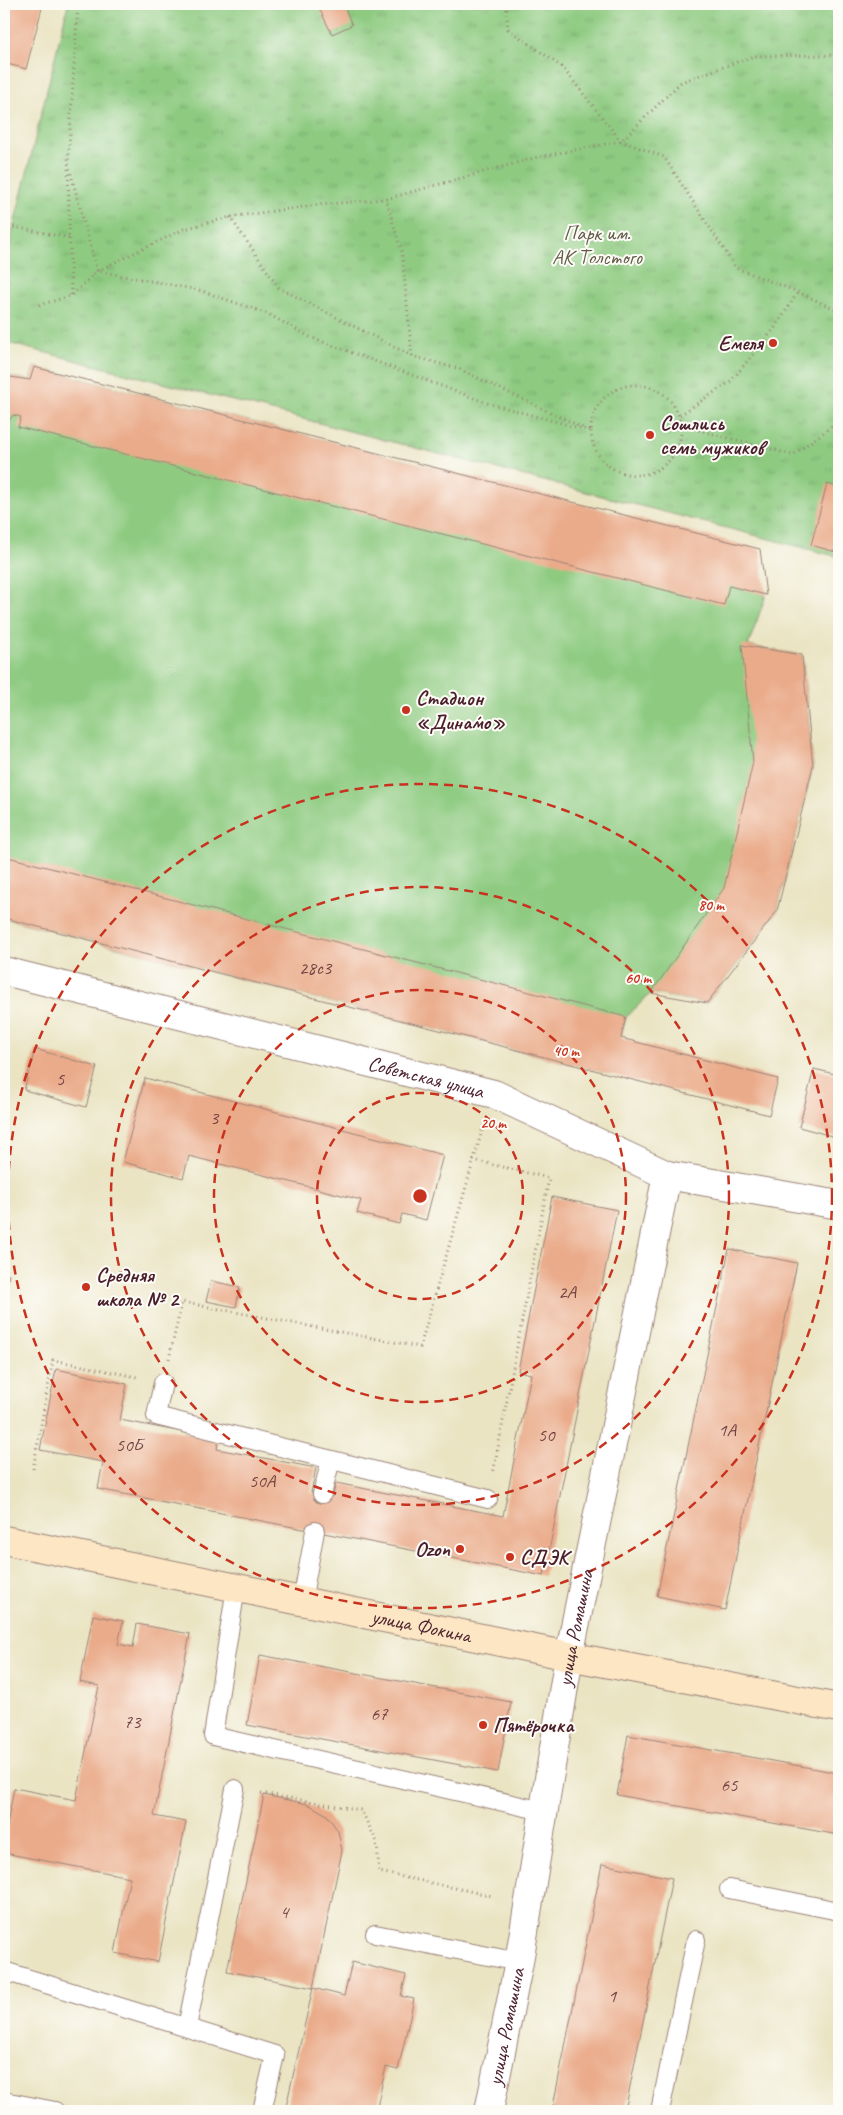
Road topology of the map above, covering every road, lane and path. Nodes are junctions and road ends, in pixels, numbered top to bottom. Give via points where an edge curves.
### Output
1 (78, 4) edge
2 (506, 4) edge
3 (839, 56) edge
4 (621, 141) junction
5 (68, 163) junction
6 (386, 199) junction
7 (230, 217) junction
8 (4, 225) edge
9 (70, 238) junction
10 (97, 271) junction
11 (798, 292) junction
12 (71, 296) junction
13 (38, 305) dead end
14 (839, 311) edge
15 (412, 356) junction
16 (680, 415) junction
17 (839, 421) edge
18 (680, 425) junction
19 (591, 431) junction
20 (4, 971) edge
21 (494, 1094) junction
22 (473, 1160) junction
23 (667, 1175) junction
24 (839, 1205) edge
25 (163, 1383) junction
26 (331, 1460) junction
27 (34, 1470) dead end
28 (322, 1494) dead end
29 (488, 1499) joint
30 (315, 1531) dead end
31 (4, 1540) edge
32 (236, 1587) junction
33 (302, 1601) junction
34 (569, 1656) junction
35 (839, 1708) edge
36 (235, 1789) joint
37 (543, 1811) junction
38 (729, 1889) dead end
39 (494, 1896) dead end
40 (839, 1911) edge
41 (375, 1934) dead end
42 (696, 1940) dead end
43 (518, 1962) junction
44 (4, 1971) edge
45 (187, 2027) junction
46 (4, 2101) edge
47 (55, 2111) edge
48 (262, 2111) edge
49 (489, 2111) edge
50 (660, 2111) edge

1 - 5 path
2 - 4 path via 508,29 562,67
3 - 4 path via 754,56 681,82
4 - 6 path via 538,158
4 - 11 path via 664,157 736,268
5 - 9 path
5 - 10 path
6 - 7 path
6 - 15 path via 402,253
7 - 10 path via 184,229
7 - 15 path via 279,288
8 - 9 path
9 - 12 path
10 - 12 path
10 - 19 path via 198,290 268,314 310,337 487,404
11 - 14 path
11 - 16 path via 774,329 731,382
12 - 13 path
15 - 19 path via 459,369
16 - 18 path
16 - 19 path via 663,393 649,386 624,386 598,404
17 - 18 path via 793,455
18 - 19 path via 677,452 665,466 651,474 627,475 612,470 597,454
20 - 21 street, Советская улица
21 - 22 path
21 - 23 street, Советская улица
22 - 25 path via 420,1348 182,1302
22 - 29 path via 549,1178
23 - 24 street, Советская улица
23 - 34 street, улица Ромашина
25 - 26 lane via 156,1416
25 - 27 path via 53,1360
26 - 28 lane
26 - 29 lane
30 - 33 lane
31 - 32 main road, улица Фокина
32 - 33 main road, улица Фокина
32 - 37 lane via 213,1736
33 - 34 main road, улица Фокина
34 - 35 main road, улица Фокина
34 - 37 street, улица Ромашина
36 - 39 path via 361,1810 377,1842 379,1872
36 - 45 lane
37 - 43 street, улица Ромашина
38 - 40 lane
41 - 43 lane
42 - 50 lane
43 - 49 street, улица Ромашина
44 - 45 lane
45 - 48 lane via 275,2055
46 - 47 lane

